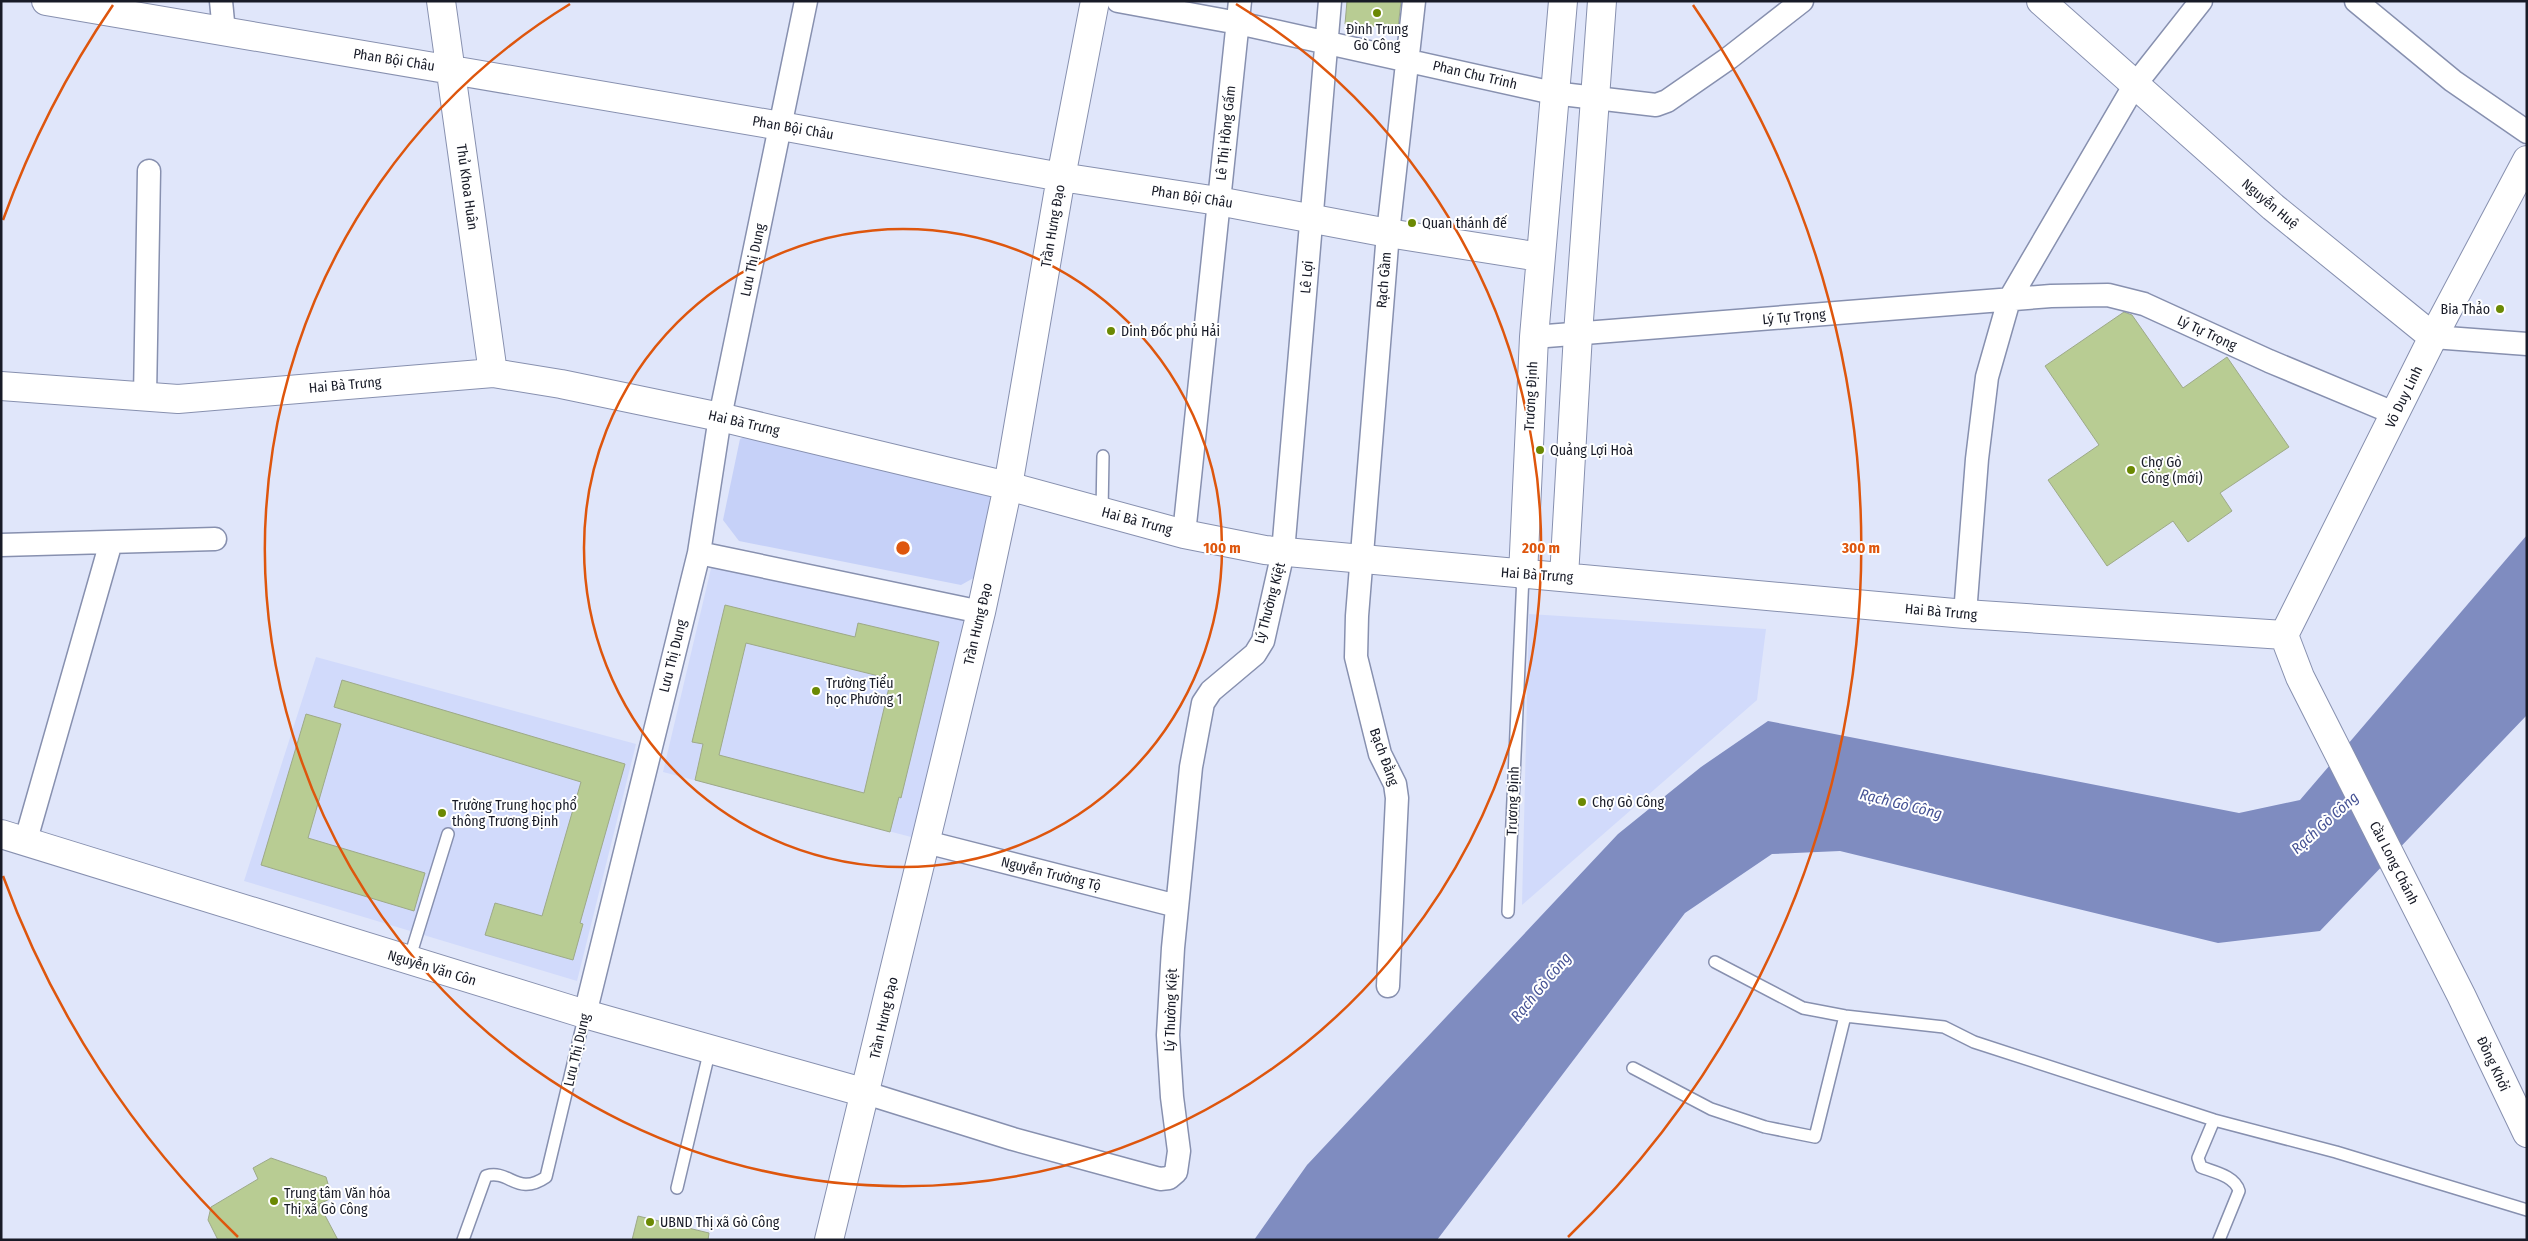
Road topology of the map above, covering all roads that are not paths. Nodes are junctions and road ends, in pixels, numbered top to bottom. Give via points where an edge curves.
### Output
1 (46, 1) edge
2 (221, 1) edge
3 (441, 1) edge
4 (806, 1) edge
5 (1095, 1) edge
6 (1118, 1) edge
7 (1240, 1) edge
8 (1330, 1) edge
9 (1414, 1) edge
10 (1563, 1) edge
11 (1602, 1) edge
12 (1802, 1) edge
13 (2041, 1) edge
14 (2201, 1) edge
15 (2356, 1) edge
16 (1238, 23) junction
17 (224, 32) junction
18 (1327, 44) junction
19 (1408, 59) junction
20 (450, 69) junction
21 (2134, 86) junction
22 (1553, 93) junction
23 (1596, 100) junction
24 (781, 126) junction
25 (2527, 132) edge
26 (2527, 160) edge
27 (150, 171) dead end
28 (1062, 177) junction
29 (1218, 201) junction
30 (1312, 219) junction
31 (1388, 233) junction
32 (1540, 257) junction
33 (2009, 300) junction
34 (1578, 334) junction
35 (1534, 337) junction
36 (2433, 337) junction
37 (2527, 344) edge
38 (493, 373) junction
39 (1, 386) edge
40 (145, 396) junction
41 (2396, 414) junction
42 (720, 417) junction
43 (1103, 456) dead end
44 (1008, 486) junction
45 (1102, 512) junction
46 (1184, 534) junction
47 (215, 539) dead end
48 (111, 542) junction
49 (1, 545) edge
50 (1283, 552) junction
51 (699, 553) junction
52 (1362, 560) junction
53 (1523, 575) junction
54 (1564, 577) junction
55 (981, 612) junction
56 (1965, 614) junction
57 (2284, 635) junction
58 (448, 834) dead end
59 (13, 839) edge
60 (926, 842) junction
61 (1176, 906) junction
62 (1508, 912) dead end
63 (409, 960) junction
64 (1715, 962) dead end
65 (1388, 986) dead end
66 (2461, 995) joint
67 (585, 1014) junction
68 (1845, 1016) junction
69 (710, 1049) junction
70 (1633, 1068) dead end
71 (866, 1093) junction
72 (2214, 1120) junction
73 (2527, 1133) edge
74 (677, 1188) dead end
75 (2527, 1210) edge
76 (463, 1240) edge
77 (829, 1240) edge
78 (2219, 1240) edge

1 - 17 street, Phan Bội Châu
2 - 17 street
3 - 20 street, Thủ Khoa Huân
4 - 24 street, Lưu Thị Dung
5 - 28 street, Trần Hưng Đạo
6 - 16 street, Phan Chu Trinh
7 - 16 street, Lê Thị Hồng Gấm
8 - 18 street, Lê Lợi
9 - 19 street, Rạch Gầm
10 - 22 street, Trương Định
11 - 23 street
12 - 23 street, Phan Chu Trinh via 1667,101 1656,105
13 - 21 street, Nguyễn Huệ
14 - 21 street
15 - 25 street via 2453,81
16 - 18 street, Phan Chu Trinh
16 - 29 street, Lê Thị Hồng Gấm
17 - 20 street, Phan Bội Châu
18 - 19 street, Phan Chu Trinh
18 - 30 street, Lê Lợi
19 - 22 street, Phan Chu Trinh
19 - 31 street, Rạch Gầm
20 - 24 street, Phan Bội Châu
20 - 38 street, Thủ Khoa Huân
21 - 33 street
21 - 36 street, Nguyễn Huệ via 2273,208
22 - 23 street, Phan Chu Trinh
22 - 32 street, Trương Định
23 - 34 street
24 - 28 street, Phan Bội Châu
24 - 42 street, Lưu Thị Dung
26 - 36 street, Võ Duy Linh
27 - 40 street
28 - 29 street, Phan Bội Châu
28 - 44 street, Trần Hưng Đạo
29 - 30 street, Phan Bội Châu
29 - 46 street, Lê Thị Hồng Gấm
30 - 31 street, Phan Bội Châu
30 - 50 street, Lê Lợi
31 - 32 street, Phan Bội Châu
31 - 52 street, Rạch Gầm
32 - 35 street, Trương Định
33 - 34 street, Lý Tự Trọng
33 - 41 street, Lý Tự Trọng via 2108,295 2144,304
33 - 56 street via 1987,377
34 - 35 street, Lý Tự Trọng
34 - 54 street
35 - 53 street, Trương Định
36 - 37 street
36 - 41 street, Võ Duy Linh
38 - 40 street, Hai Bà Trưng via 188,398
38 - 42 street, Hai Bà Trưng
39 - 40 street, Hai Bà Trưng
41 - 57 street, Võ Duy Linh
42 - 44 street, Hai Bà Trưng
42 - 51 street, Lưu Thị Dung
43 - 45 lane
44 - 45 street, Hai Bà Trưng
44 - 55 street, Trần Hưng Đạo
45 - 46 street, Hai Bà Trưng
46 - 50 street, Hai Bà Trưng
47 - 48 street
48 - 49 street
48 - 59 street
50 - 52 street, Hai Bà Trưng
50 - 61 street, Lý Thường Kiệt via 1263,641 1255,654 1212,691 1203,703
51 - 55 street
51 - 67 street, Lưu Thị Dung
52 - 53 street, Hai Bà Trưng
52 - 65 street, Bạch Đằng via 1356,657 1380,754 1395,784 1398,798
53 - 54 street, Hai Bà Trưng
53 - 62 lane, Trương Định
54 - 56 street, Hai Bà Trưng
55 - 60 street, Trần Hưng Đạo
56 - 57 street, Hai Bà Trưng
57 - 66 street, Cầu Long Chánh via 2300,677
58 - 63 lane
59 - 63 street, Nguyễn Văn Côn
60 - 61 street, Nguyễn Trường Tộ
60 - 71 street, Trần Hưng Đạo
61 - 71 street, Lý Thường Kiệt via 1168,1035 1179,1151 1176,1172 1169,1178 1160,1179 1013,1139
63 - 67 street, Nguyễn Văn Côn
64 - 68 lane via 1803,1008
66 - 73 street, Đồng Khởi
67 - 69 street, Nguyễn Văn Côn
67 - 76 lane, Lưu Thị Dung via 546,1177 537,1183 524,1185 493,1174 486,1176
68 - 70 lane via 1815,1137 1765,1127 1711,1109
68 - 72 lane via 1944,1027 1974,1042
69 - 71 street, Nguyễn Văn Côn
69 - 74 lane
71 - 77 street, Trần Hưng Đạo
72 - 75 lane via 2336,1152
72 - 78 lane via 2198,1163 2232,1180 2239,1191

